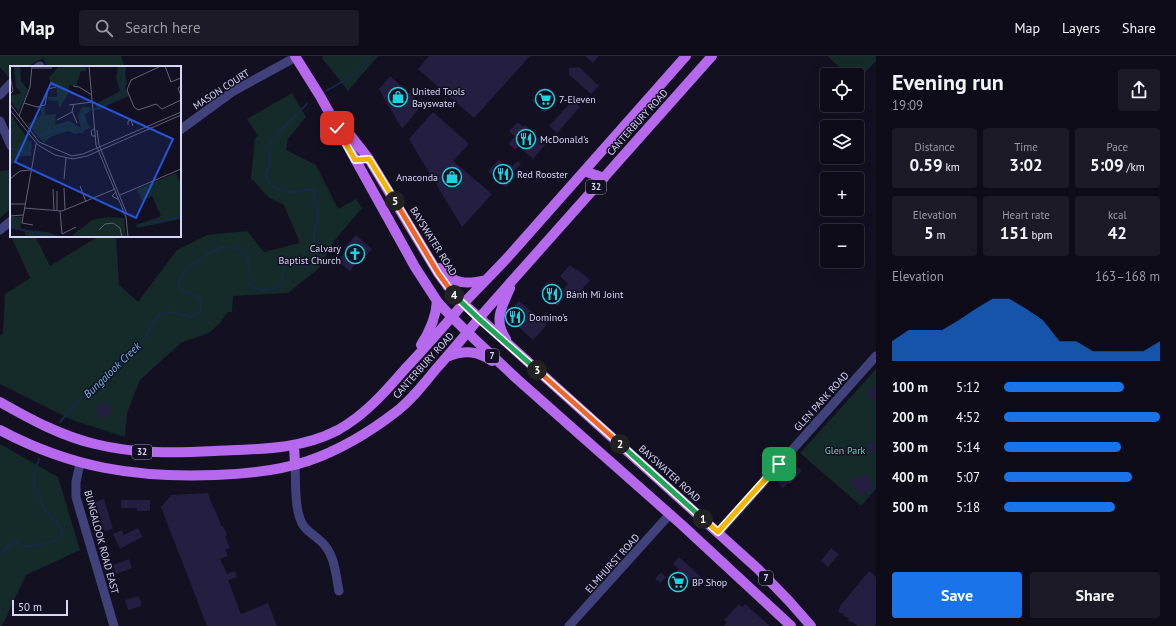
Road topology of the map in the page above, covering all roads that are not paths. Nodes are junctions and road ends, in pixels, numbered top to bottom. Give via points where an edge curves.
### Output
1 (686, 56) edge
2 (712, 56) edge
3 (296, 57) edge
4 (10, 84) edge
5 (0, 95) edge
6 (320, 96) junction
7 (0, 121) edge
8 (181, 129) edge
9 (10, 144) edge
10 (367, 156) junction
11 (355, 160) junction
12 (587, 168) junction
13 (604, 178) junction
14 (10, 222) edge
15 (0, 230) edge
16 (429, 258) junction
17 (514, 279) junction
18 (486, 280) junction
19 (437, 301) junction
20 (464, 304) junction
21 (452, 318) junction
22 (479, 319) junction
23 (468, 333) junction
24 (510, 345) junction
25 (876, 356) edge
26 (447, 357) junction
27 (406, 368) junction
28 (517, 379) junction
29 (0, 402) edge
30 (0, 430) edge
31 (294, 445) junction
32 (80, 463) junction
33 (295, 464) junction
34 (682, 500) junction
35 (670, 514) junction
36 (718, 532) junction
37 (705, 546) junction
38 (339, 591) dead end
39 (114, 626) edge
40 (569, 626) edge
41 (790, 626) edge
42 (811, 626) edge

1 - 12 main road, CANTERBURY ROAD / 32
2 - 13 main road, CANTERBURY ROAD / 32
3 - 6 main road, BAYSWATER ROAD / 7
3 - 8 street, MASON COURT via 232,92
4 - 5 street
6 - 10 main road, BAYSWATER ROAD / 7
6 - 11 main road, BAYSWATER ROAD / 7
7 - 9 street
10 - 11 main road
10 - 16 main road, BAYSWATER ROAD / 7
11 - 19 main road, BAYSWATER ROAD / 7
12 - 13 main road
12 - 18 main road, CANTERBURY ROAD / 32
13 - 17 main road, CANTERBURY ROAD / 32
14 - 15 street
16 - 18 main road via 459,282 468,284
16 - 20 main road, BAYSWATER ROAD / 7 via 455,296
17 - 22 main road, CANTERBURY ROAD / 32
17 - 24 main road via 499,320 500,328
18 - 20 main road, CANTERBURY ROAD / 32
19 - 21 main road, BAYSWATER ROAD / 7
19 - 27 main road via 432,326
20 - 21 main road, CANTERBURY ROAD / 32
20 - 22 main road, BAYSWATER ROAD / 7
21 - 23 main road, BAYSWATER ROAD / 7
21 - 27 main road, CANTERBURY ROAD / 32
22 - 23 main road, CANTERBURY ROAD / 32
22 - 24 main road, BAYSWATER ROAD / 7
23 - 26 main road, CANTERBURY ROAD / 32
23 - 28 main road, BAYSWATER ROAD / 7
24 - 34 main road, BAYSWATER ROAD / 7
25 - 36 street, GLEN PARK ROAD
26 - 28 main road via 464,352 476,352 486,356
26 - 33 main road, CANTERBURY ROAD / 32 via 412,397 380,423 336,450
27 - 31 main road, CANTERBURY ROAD / 32 via 384,393 354,420 323,437
28 - 35 main road, BAYSWATER ROAD / 7
29 - 31 main road, CANTERBURY ROAD / 32 via 56,431 115,449 178,453
30 - 32 main road, CANTERBURY ROAD / 32 via 44,451
31 - 33 main road
32 - 33 main road, CANTERBURY ROAD / 32 via 110,470 159,476 259,472
32 - 39 street, BUNGALOOK ROAD EAST via 76,497
33 - 38 street via 299,514 303,525 325,546 330,555
34 - 35 main road
34 - 36 main road, BAYSWATER ROAD / 7
35 - 37 main road, BAYSWATER ROAD / 7
35 - 40 street, ELMHURST ROAD
36 - 37 main road
36 - 42 main road, BAYSWATER ROAD / 7 via 758,569
37 - 41 main road, BAYSWATER ROAD / 7

